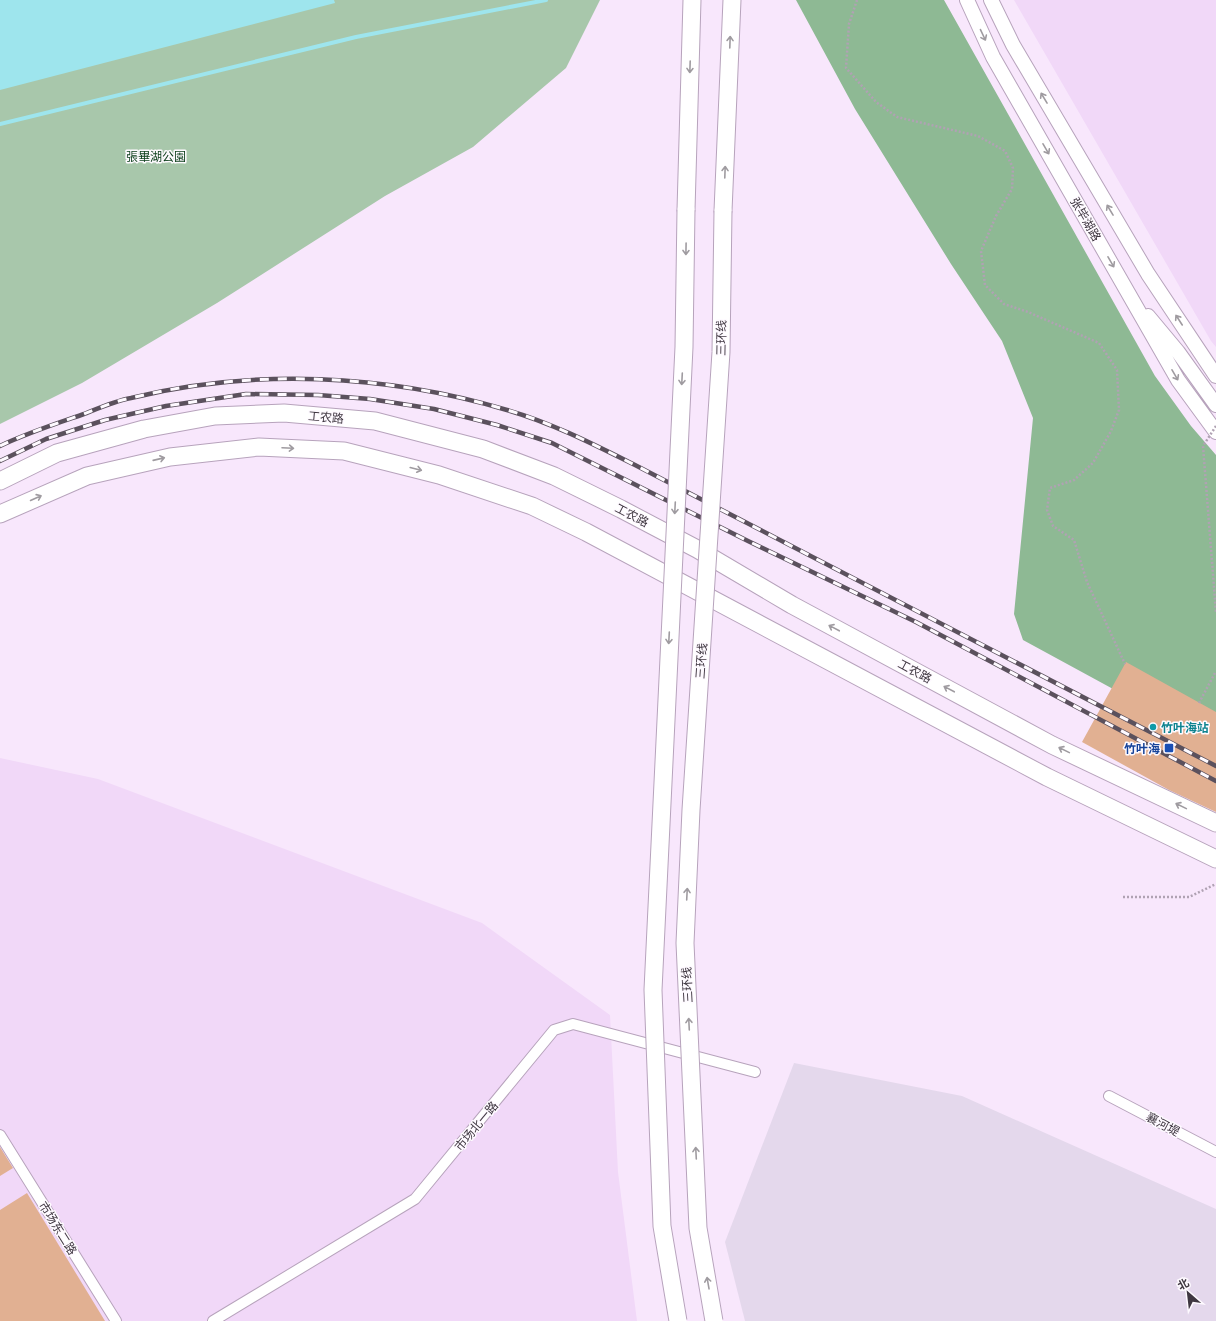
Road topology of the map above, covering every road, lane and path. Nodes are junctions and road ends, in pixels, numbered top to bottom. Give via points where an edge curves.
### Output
1 (692, 0) edge
2 (732, 0) edge
3 (857, 0) edge
4 (967, 0) edge
5 (991, 0) edge
6 (1130, 297) junction
7 (1216, 376) edge
8 (1216, 405) edge
9 (1216, 426) edge
10 (1216, 432) edge
11 (0, 481) edge
12 (0, 514) edge
13 (1216, 613) edge
14 (1125, 664) dead end
15 (1216, 671) edge
16 (1199, 703) dead end
17 (1216, 823) edge
18 (1216, 859) edge
19 (1216, 884) edge
20 (1123, 897) dead end
21 (754, 1072) dead end
22 (1110, 1096) dead end
23 (0, 1135) edge
24 (1216, 1152) edge
25 (116, 1321) edge
26 (212, 1321) edge
27 (678, 1321) edge
28 (714, 1321) edge

1 -> 27 highway, bridge via 684,347 653,990 662,1226
28 -> 2 highway, 三环线, bridge via 698,1228 685,943 691,810 721,352 723,210
3 - 14 path via 849,24 846,68 876,102 897,117 978,136 1005,151 1013,168 1012,189 996,216 981,251 985,285 1004,304 1099,343 1117,370 1119,410 1111,431 1093,463 1074,480 1050,488 1047,510 1053,526 1074,540 1087,582
4 -> 6 main road, 张毕湖路 via 993,56
7 -> 5 main road via 1148,274 1013,45
6 - 8 main road via 1164,334
6 -> 10 main road, 张毕湖路 via 1178,380
9 - 13 path, bridge via 1203,446
17 -> 11 highway, 工农路 via 1052,744 792,606 696,549 621,509 554,476 483,449 375,421 284,413 215,416 144,429 57,453
12 -> 18 highway via 87,476 170,457 259,447 344,451 439,475 532,506 586,532 1047,777
15 - 16 path
19 - 20 path via 1189,897
21 - 26 street, 市场北一路 via 573,1024 554,1030 415,1199
22 - 24 street, 襄河堤
23 - 25 street, 市场东二路

